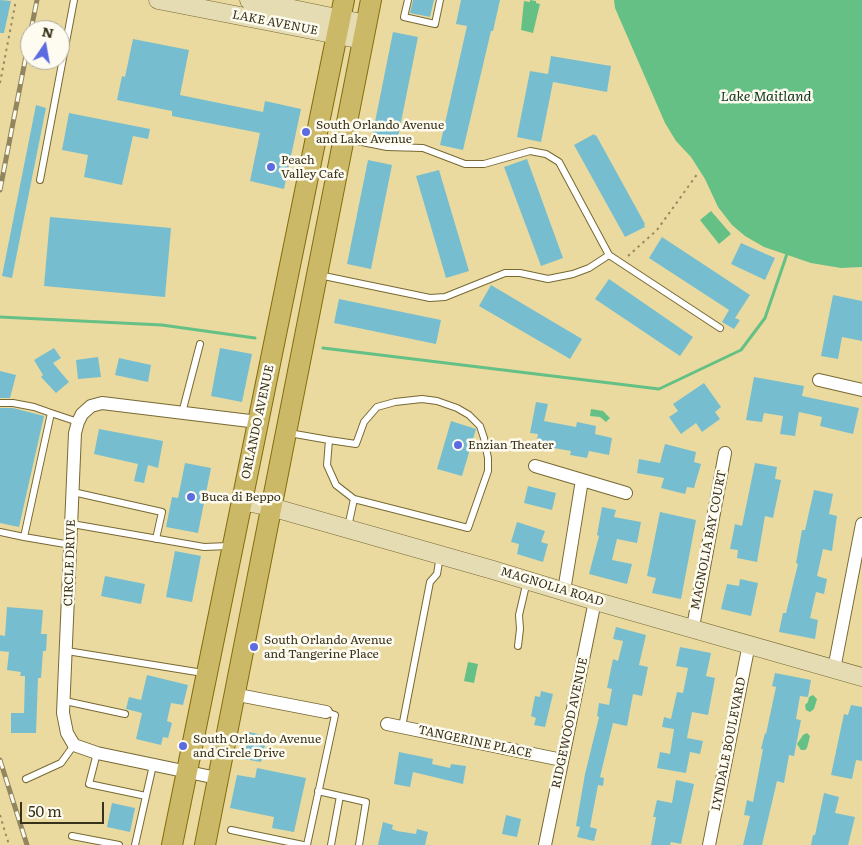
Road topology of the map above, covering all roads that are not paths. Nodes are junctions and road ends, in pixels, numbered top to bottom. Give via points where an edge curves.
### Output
1 (74, 0) edge
2 (158, 0) edge
3 (249, 0) edge
4 (371, 0) edge
5 (408, 0) edge
6 (440, 0) edge
7 (268, 2) edge
8 (340, 18) edge
9 (365, 32) junction
10 (344, 138) junction
11 (40, 180) dead end
12 (609, 255) junction
13 (316, 275) junction
14 (720, 328) dead end
15 (200, 344) dead end
16 (819, 380) dead end
17 (862, 390) edge
18 (0, 403) edge
19 (51, 413) junction
20 (182, 414) junction
21 (78, 422) junction
22 (258, 422) junction
23 (286, 432) junction
24 (329, 440) junction
25 (726, 453) dead end
26 (535, 466) dead end
27 (582, 480) junction
28 (73, 492) junction
29 (626, 493) dead end
30 (354, 499) junction
31 (242, 501) junction
32 (271, 507) junction
33 (72, 524) junction
34 (862, 524) edge
35 (348, 529) junction
36 (0, 532) edge
37 (24, 537) junction
38 (156, 540) junction
39 (71, 545) junction
40 (233, 546) junction
41 (440, 555) junction
42 (527, 580) junction
43 (564, 591) junction
44 (596, 601) junction
45 (693, 627) junction
46 (749, 644) junction
47 (213, 646) junction
48 (518, 646) dead end
49 (67, 651) junction
50 (834, 669) junction
51 (207, 674) junction
52 (862, 677) edge
53 (234, 694) junction
54 (65, 701) junction
55 (326, 712) joint
56 (124, 714) dead end
57 (387, 724) dead end
58 (402, 727) junction
59 (74, 744) junction
60 (97, 753) junction
61 (562, 760) junction
62 (153, 765) junction
63 (187, 772) junction
64 (217, 778) junction
65 (26, 779) dead end
66 (318, 791) junction
67 (146, 796) junction
68 (340, 796) junction
69 (231, 830) dead end
70 (72, 836) dead end
71 (206, 840) edge
72 (119, 845) edge
73 (136, 845) edge
74 (172, 845) edge
75 (305, 845) edge
76 (331, 845) edge
77 (359, 845) edge
78 (546, 845) edge
79 (709, 845) edge

1 - 11 lane
2 - 8 street, LAKE AVENUE
3 - 7 street, LAKE AVENUE
4 - 9 main road
5 - 6 lane via 404,17 435,24
7 - 8 street, LAKE AVENUE
8 - 9 street, LAKE AVENUE
8 - 22 main road, ORLANDO AVENUE
9 - 10 main road
10 - 12 lane via 387,147 423,148 465,164 484,164 530,151 546,154 559,162
10 - 13 main road
12 - 13 lane via 573,274 548,279 505,273 445,297 430,298
12 - 14 lane
13 - 23 main road
15 - 20 lane
16 - 17 street
18 - 19 lane via 20,404
19 - 21 lane
19 - 37 lane
20 - 21 street via 102,403 91,406
20 - 22 street
21 - 28 street, CIRCLE DRIVE
22 - 31 main road, ORLANDO AVENUE
23 - 24 lane
23 - 32 main road
24 - 30 lane via 327,465 336,485
24 - 30 lane via 356,444 364,422 377,407 422,399 457,408 480,426 488,471 468,528
25 - 45 street, MAGNOLIA BAY COURT
26 - 27 street
27 - 29 street
27 - 43 street
28 - 33 street, CIRCLE DRIVE
28 - 38 lane via 162,512
30 - 35 lane
31 - 32 street, MAGNOLIA ROAD
31 - 40 main road, ORLANDO AVENUE
32 - 35 street, MAGNOLIA ROAD
32 - 53 main road
33 - 38 lane
33 - 39 street, CIRCLE DRIVE
34 - 50 street
35 - 41 street, MAGNOLIA ROAD
36 - 37 lane
37 - 39 lane
38 - 40 lane via 204,547
39 - 49 street, CIRCLE DRIVE
40 - 47 main road, ORLANDO AVENUE
41 - 42 street, MAGNOLIA ROAD
41 - 58 lane via 437,574 430,582
42 - 43 street, MAGNOLIA ROAD
42 - 48 lane via 519,616
43 - 44 street, MAGNOLIA ROAD
44 - 45 street, MAGNOLIA ROAD
44 - 61 street, RIDGEWOOD AVENUE
45 - 46 street, MAGNOLIA ROAD
46 - 50 street, MAGNOLIA ROAD
46 - 79 street, LYNDALE BOULEVARD
47 - 51 main road, ORLANDO AVENUE
47 - 53 main road via 221,684
49 - 51 lane
49 - 54 street, CIRCLE DRIVE
50 - 52 street, MAGNOLIA ROAD
51 - 63 main road, ORLANDO AVENUE
53 - 55 street
53 - 64 main road
54 - 56 lane
54 - 59 street, CIRCLE DRIVE via 65,726
55 - 66 lane via 335,715
57 - 58 street, TANGERINE PLACE
58 - 61 street, TANGERINE PLACE
59 - 60 street
59 - 65 lane via 61,763
60 - 62 street
60 - 67 lane via 89,784
61 - 78 street, RIDGEWOOD AVENUE
62 - 63 street
62 - 67 lane
63 - 64 street
63 - 74 main road, ORLANDO AVENUE
64 - 71 main road
66 - 68 lane
66 - 75 lane
67 - 73 lane
68 - 76 lane
68 - 77 lane via 366,802
69 - 75 lane
70 - 72 lane

